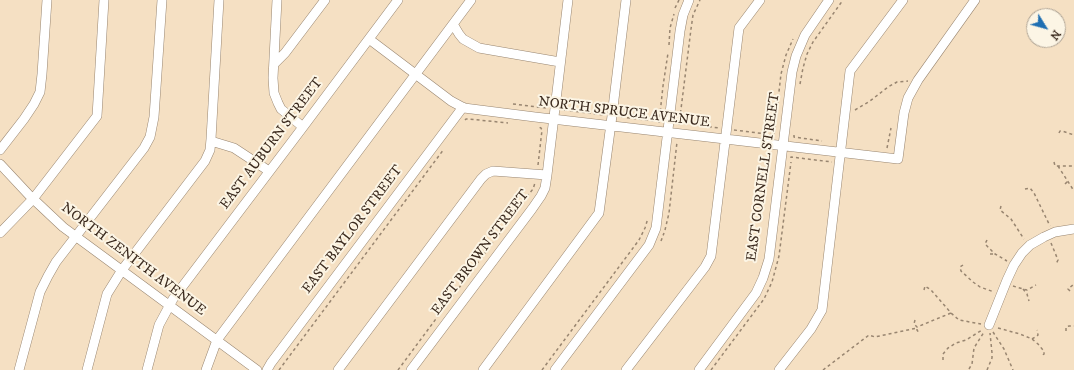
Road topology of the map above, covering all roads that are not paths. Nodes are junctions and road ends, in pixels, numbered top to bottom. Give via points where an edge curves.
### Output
1 (47, 0) edge
2 (104, 0) edge
3 (162, 0) edge
4 (219, 0) edge
5 (277, 0) edge
6 (325, 0) edge
7 (398, 0) edge
8 (471, 0) edge
9 (568, 0) edge
10 (626, 0) edge
11 (689, 0) edge
12 (760, 0) edge
13 (829, 0) edge
14 (903, 0) edge
15 (975, 0) edge
16 (453, 24) junction
17 (369, 39) junction
18 (560, 62) junction
19 (274, 64) junction
20 (416, 74) junction
21 (463, 107) junction
22 (559, 120) junction
23 (611, 126) junction
24 (303, 127) junction
25 (664, 132) junction
26 (726, 140) junction
27 (211, 141) junction
28 (783, 146) junction
29 (0, 150) edge
30 (840, 153) junction
31 (0, 164) edge
32 (270, 171) junction
33 (547, 175) junction
34 (33, 199) junction
35 (1074, 228) edge
36 (0, 233) edge
37 (76, 236) junction
38 (122, 270) junction
39 (169, 305) junction
40 (989, 325) road end
41 (217, 340) junction
42 (20, 370) edge
43 (87, 370) edge
44 (147, 370) edge
45 (206, 370) edge
46 (257, 370) edge
47 (267, 370) edge
48 (338, 370) edge
49 (411, 370) edge
50 (483, 370) edge
51 (555, 370) edge
52 (626, 370) edge
53 (699, 370) edge
54 (779, 370) edge

1 - 29 street via 40,92 28,114
2 - 34 street via 97,116
3 - 37 street via 154,117 150,137
4 - 27 street
5 - 19 street
6 - 19 street
7 - 17 street, EAST AUBURN STREET
8 - 16 street
9 - 18 street, EAST BROWN STREET
10 - 23 street
11 - 25 street via 683,15
12 - 26 street via 739,28
13 - 28 street, EAST CORNELL STREET via 805,35 796,56
14 - 30 street via 850,71
15 - 30 street, NORTH SPRUCE AVENUE via 908,98 898,159
16 - 18 street via 463,38 479,48
16 - 20 street
17 - 20 street, NORTH SPRUCE AVENUE
17 - 24 street, EAST AUBURN STREET
18 - 22 street, EAST BROWN STREET
19 - 24 street via 274,93 278,104
20 - 21 street, NORTH SPRUCE AVENUE
20 - 41 street
21 - 22 street, NORTH SPRUCE AVENUE
21 - 47 street, EAST BAYLOR STREET
22 - 23 street, NORTH SPRUCE AVENUE
22 - 33 street, EAST BROWN STREET
23 - 25 street, NORTH SPRUCE AVENUE
23 - 50 street via 599,214
24 - 32 street, EAST AUBURN STREET
25 - 26 street, NORTH SPRUCE AVENUE
25 - 51 street via 659,211 656,228 649,244
26 - 28 street, NORTH SPRUCE AVENUE
26 - 52 street via 710,256 705,267
27 - 32 street via 234,148
27 - 38 street via 205,161
28 - 30 street, NORTH SPRUCE AVENUE
28 - 53 street, EAST CORNELL STREET via 769,259 763,278 756,293
30 - 54 street via 822,310
31 - 34 street, NORTH ZENITH AVENUE
32 - 39 street, EAST AUBURN STREET
33 - 48 street via 493,171 486,174
33 - 49 street, EAST BROWN STREET via 545,188 532,209
34 - 36 street
34 - 37 street, NORTH ZENITH AVENUE
35 - 40 street via 1050,234 1030,245 1022,253 1014,265
37 - 38 street, NORTH ZENITH AVENUE
37 - 42 street via 56,262 40,292
38 - 39 street, NORTH ZENITH AVENUE
38 - 43 street via 107,294
39 - 41 street, NORTH ZENITH AVENUE
39 - 44 street, EAST AUBURN STREET via 159,325
41 - 45 street
41 - 46 street, NORTH ZENITH AVENUE

